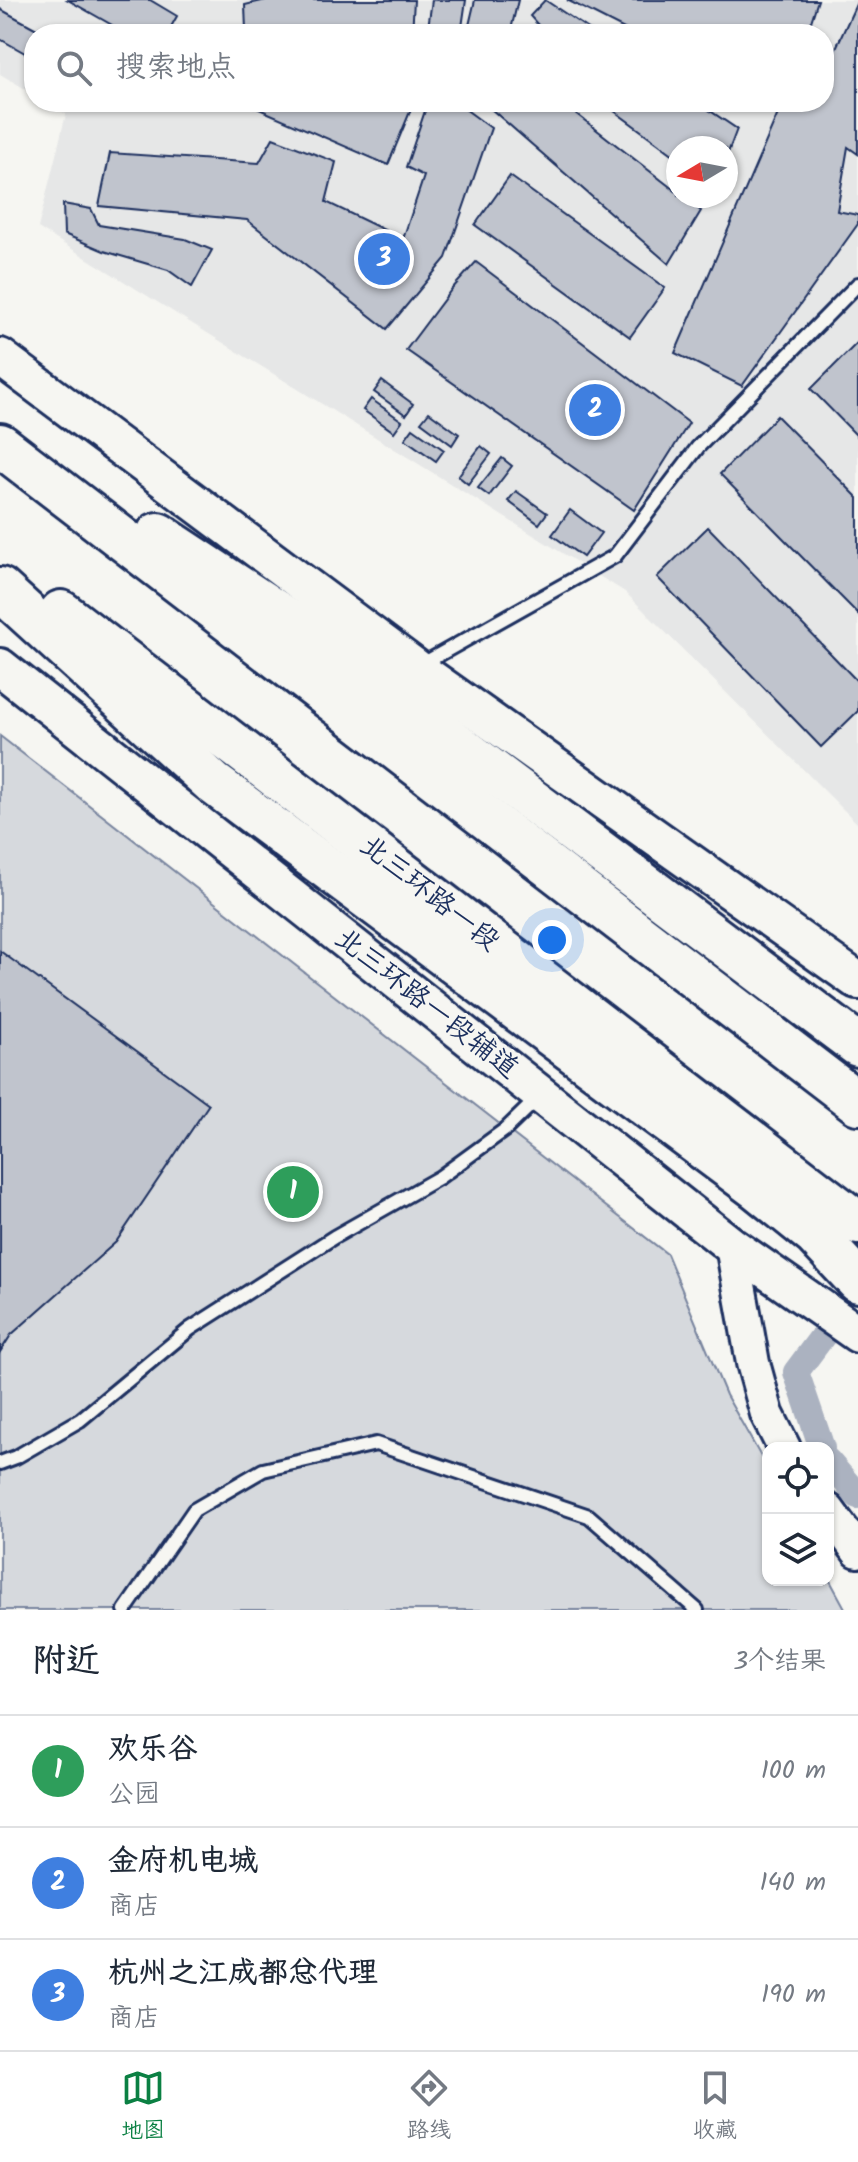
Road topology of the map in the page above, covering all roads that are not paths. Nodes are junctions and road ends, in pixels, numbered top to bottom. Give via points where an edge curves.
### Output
1 (858, 284) edge
2 (0, 357) edge
3 (0, 430) edge
4 (0, 445) edge
5 (0, 565) edge
6 (0, 589) edge
7 (0, 667) edge
8 (416, 668) junction
9 (858, 981) edge
10 (855, 1042) edge
11 (541, 1095) junction
12 (858, 1103) edge
13 (858, 1223) edge
14 (732, 1246) junction
15 (858, 1281) edge
16 (858, 1334) edge
17 (781, 1442) edge
18 (0, 1463) edge
19 (831, 1514) edge
20 (858, 1551) edge
21 (125, 1610) edge
22 (697, 1610) edge

1 - 8 lane via 698,447 615,556
2 - 8 main road
3 - 10 highway via 314,637
4 - 12 highway
5 - 13 highway, 北三环路一段
6 - 15 highway via 213,783 758,1189 815,1235
7 - 11 main road, 北三环路一段辅道
8 - 9 main road
11 - 14 main road, 北三环路一段辅道
11 - 18 lane via 506,1129 440,1177 190,1329 80,1420
14 - 16 main road, 北三环路一段辅道
14 - 17 street via 753,1363
19 - 20 street
21 - 22 lane via 194,1510 263,1470 376,1444 589,1516

